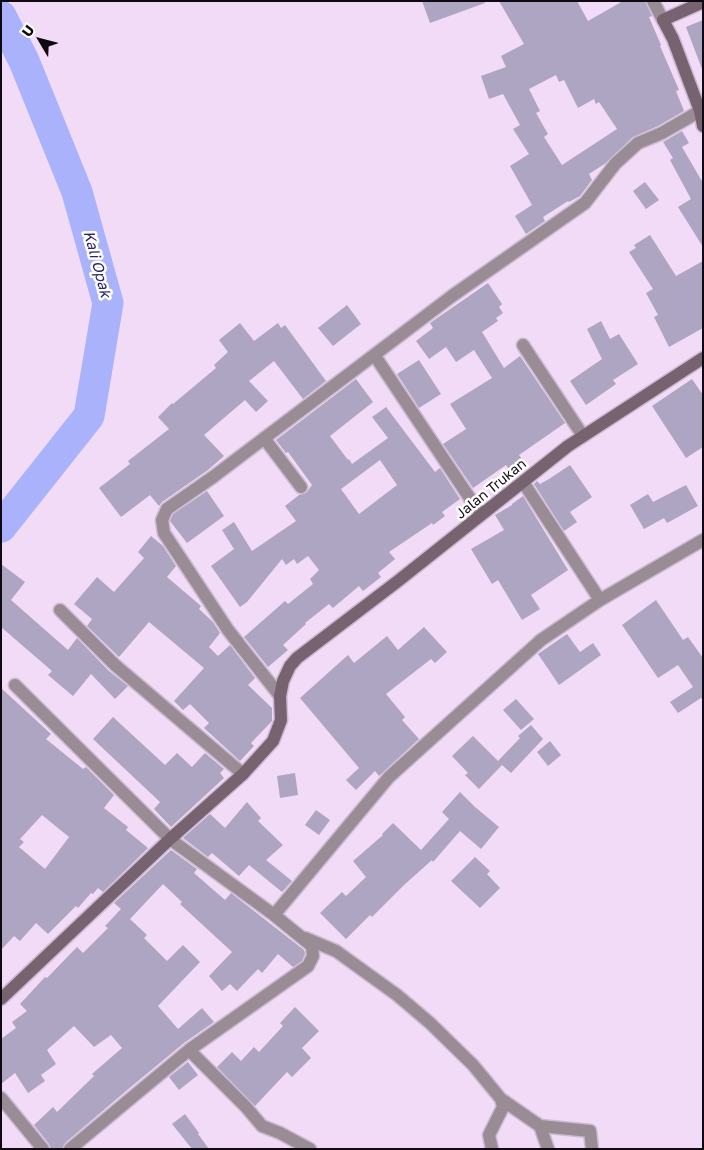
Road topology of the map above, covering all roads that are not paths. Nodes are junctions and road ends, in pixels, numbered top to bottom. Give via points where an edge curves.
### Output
1 (653, 1) edge
2 (703, 2) edge
3 (663, 20) junction
4 (700, 111) junction
5 (703, 126) edge
6 (523, 345) dead end
7 (375, 356) junction
8 (703, 358) edge
9 (583, 436) junction
10 (264, 438) junction
11 (523, 482) junction
12 (301, 488) dead end
13 (481, 515) junction
14 (703, 540) edge
15 (600, 600) junction
16 (60, 610) dead end
17 (15, 685) dead end
18 (280, 696) junction
19 (243, 774) junction
20 (170, 839) junction
21 (274, 915) junction
22 (299, 936) junction
23 (1, 999) edge
24 (189, 1050) junction
25 (1, 1098) edge
26 (501, 1099) junction
27 (540, 1126) junction
28 (43, 1149) edge
29 (70, 1149) edge
30 (310, 1149) edge
31 (492, 1149) edge
32 (548, 1149) edge
33 (592, 1149) edge

1 - 3 street
2 - 3 street
3 - 4 street
4 - 5 street
4 - 7 street via 638,143 615,164 585,203 452,296
6 - 9 street
7 - 10 street
7 - 13 street
8 - 9 street, Jalan Trukan
9 - 11 street, Jalan Trukan
10 - 12 street
10 - 18 street via 167,508 162,520 164,533 228,630
11 - 13 street, Jalan Trukan
11 - 15 street
13 - 18 street, Jalan Trukan via 304,652 290,666
14 - 15 street
15 - 21 street via 541,640 389,777
16 - 19 street via 115,665
17 - 20 street
18 - 19 street, Jalan Trukan via 281,720 273,741
19 - 20 street, Jalan Trukan
20 - 21 street
20 - 23 street, Jalan Trukan
21 - 22 street
22 - 24 street via 312,946 314,956 308,966
22 - 26 street via 336,951 430,1022
24 - 29 street
24 - 30 street via 262,1126
25 - 28 street
26 - 27 street
26 - 31 street via 503,1107 489,1135
27 - 32 street
27 - 33 street via 590,1131

